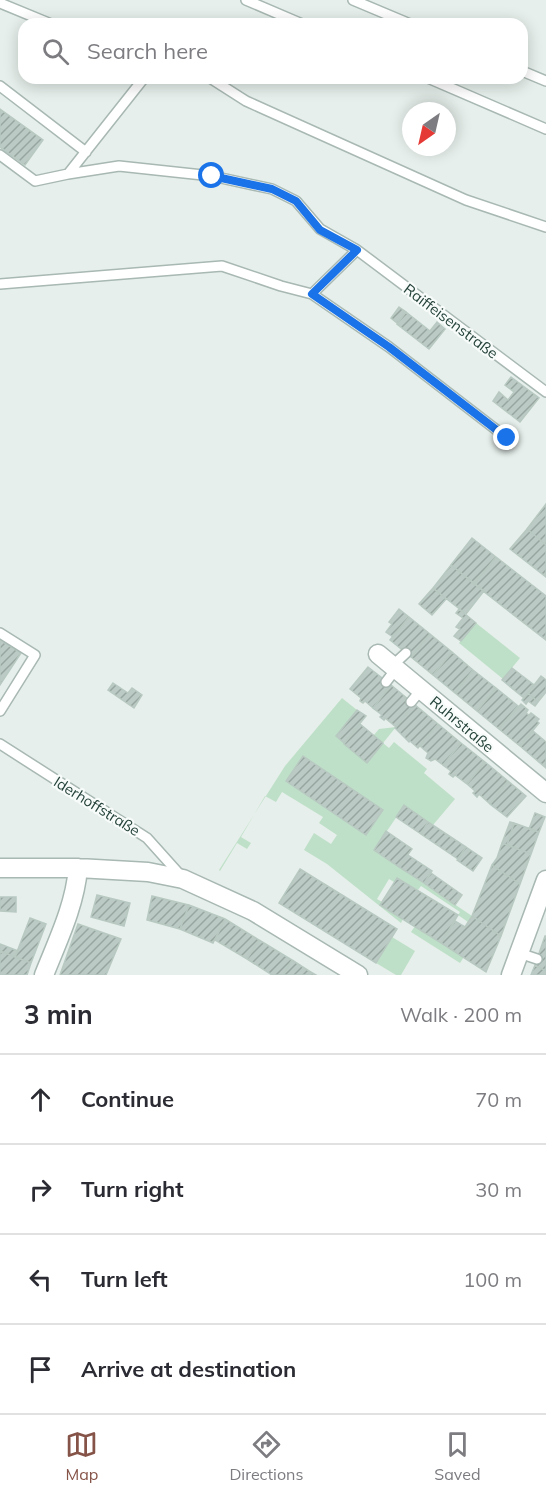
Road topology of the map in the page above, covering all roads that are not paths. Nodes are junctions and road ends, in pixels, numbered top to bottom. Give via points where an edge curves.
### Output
1 (246, 0) edge
2 (353, 0) edge
3 (0, 3) edge
4 (36, 18) edge
5 (288, 18) edge
6 (396, 18) edge
7 (528, 74) edge
8 (546, 81) edge
9 (139, 84) edge
10 (219, 84) edge
11 (442, 84) edge
12 (0, 86) edge
13 (546, 129) edge
14 (86, 152) junction
15 (0, 155) edge
16 (68, 174) junction
17 (546, 227) edge
18 (357, 250) junction
19 (0, 284) edge
20 (312, 294) junction
21 (546, 392) edge
22 (507, 438) dead end
23 (0, 633) edge
24 (406, 653) dead end
25 (378, 654) dead end
26 (392, 672) junction
27 (0, 711) edge
28 (0, 744) edge
29 (546, 793) edge
30 (0, 868) edge
31 (78, 868) junction
32 (183, 879) junction
33 (546, 880) edge
34 (519, 953) junction
35 (537, 959) dead end
36 (44, 975) edge
37 (358, 975) edge
38 (511, 975) edge

1 - 5 lane
2 - 6 lane
3 - 4 lane
7 - 8 lane
9 - 14 lane
10 - 17 lane via 246,101 455,196
11 - 13 lane
12 - 14 lane
14 - 16 lane
15 - 16 lane, Raiffeisenstraße via 35,181
16 - 18 lane, Raiffeisenstraße via 119,166 212,176 272,189 296,201 320,230
18 - 20 lane
18 - 21 lane, Raiffeisenstraße
19 - 20 lane via 222,266
20 - 22 lane via 389,347
23 - 27 lane via 35,655
24 - 26 lane
25 - 26 street, Ruhrstraße
26 - 29 street, Ruhrstraße via 416,696
28 - 32 lane, Iderhoffstraße via 147,838
30 - 31 street, Iderhoffstraße
31 - 32 street, Iderhoffstraße via 148,872
31 - 36 street via 70,909
32 - 37 street, Iderhoffstraße via 253,911
33 - 34 street
34 - 35 lane
34 - 38 street

